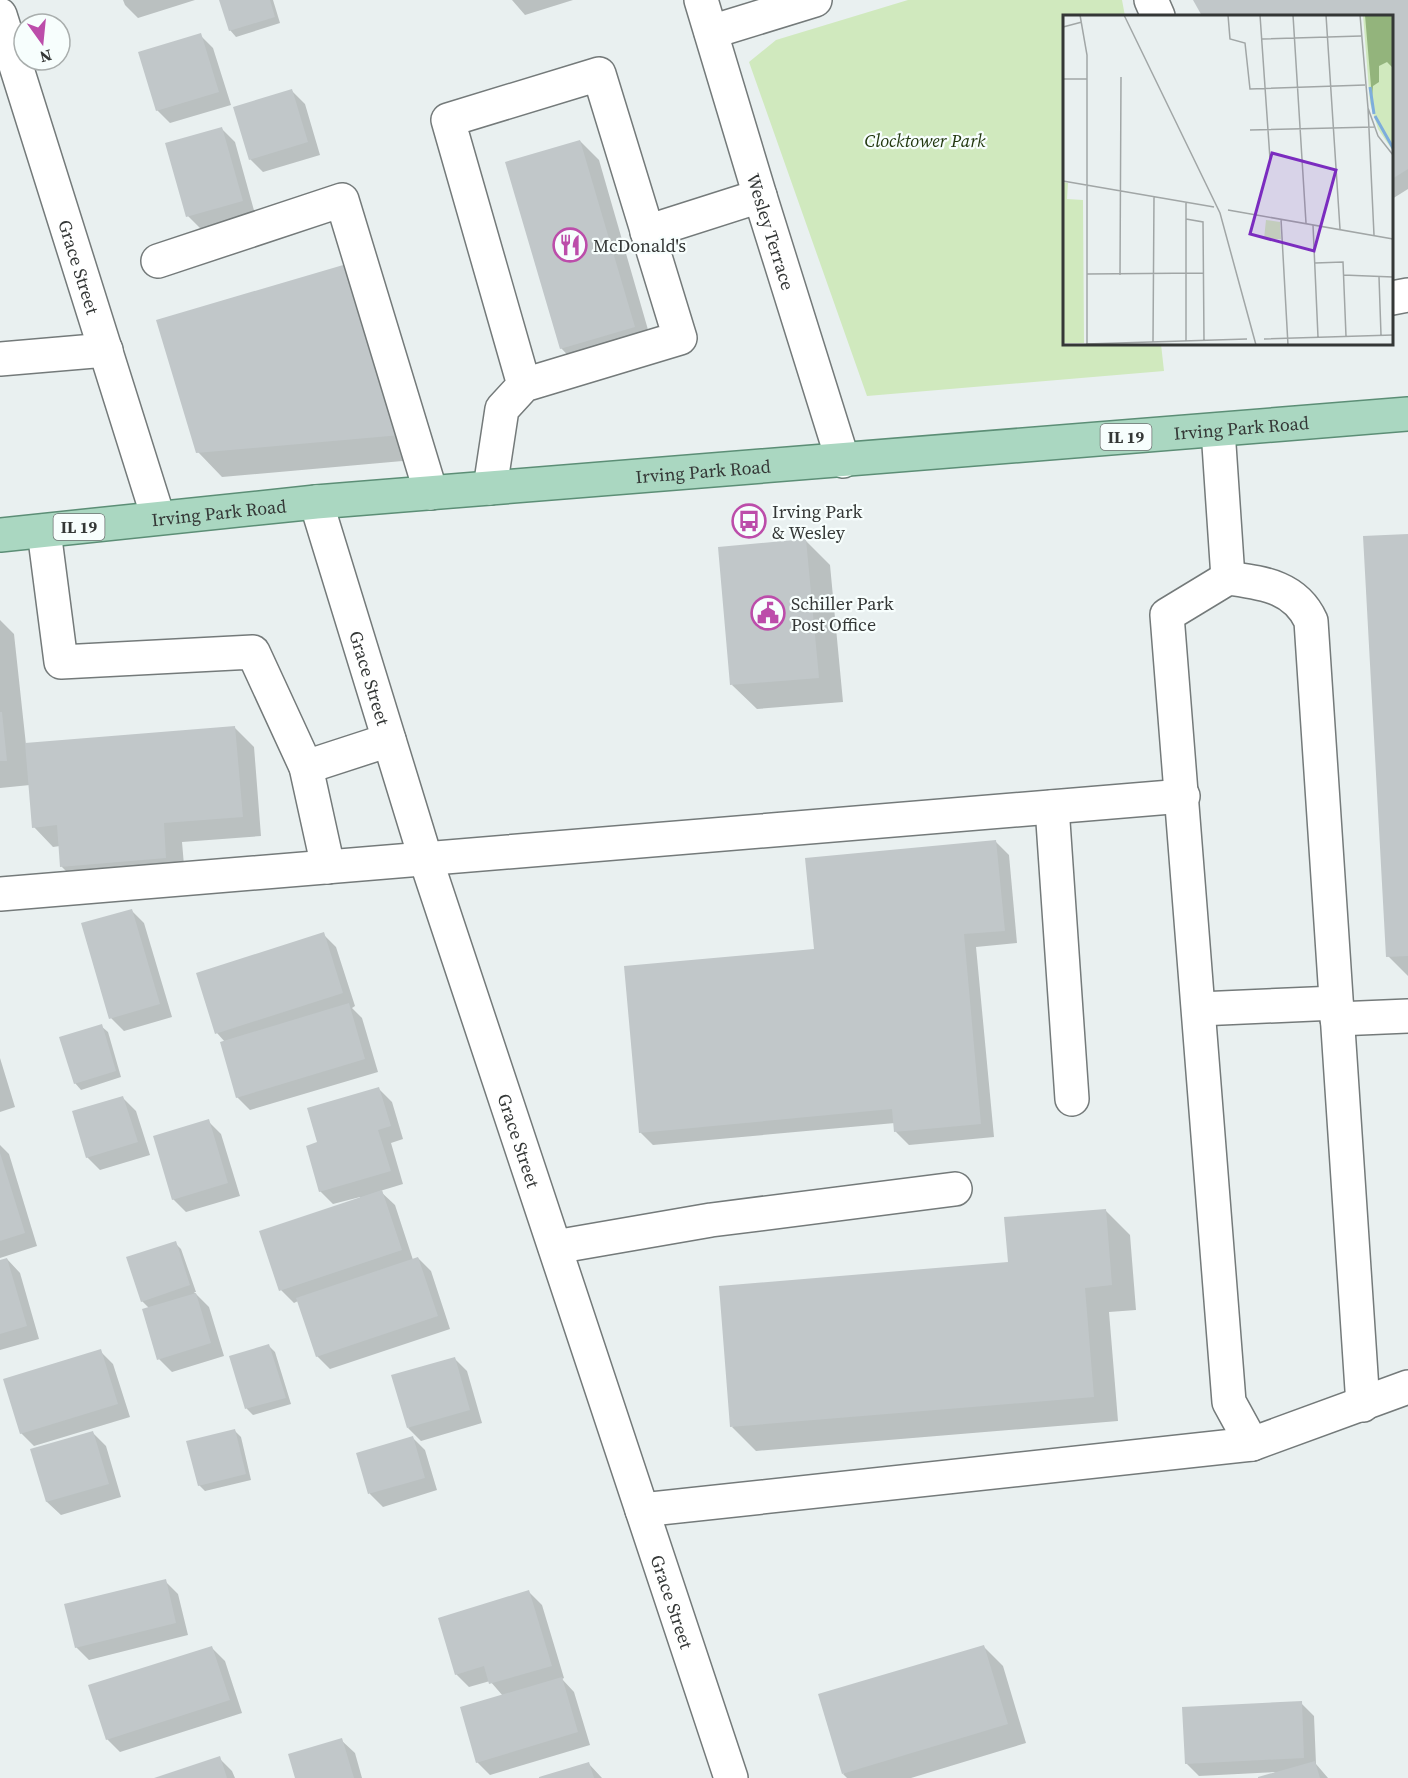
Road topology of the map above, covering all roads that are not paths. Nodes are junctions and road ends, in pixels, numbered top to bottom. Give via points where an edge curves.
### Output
1 (701, 0) edge
2 (815, 0) edge
3 (1151, 0) edge
4 (0, 15) edge
5 (1158, 15) edge
6 (711, 32) junction
7 (760, 196) junction
8 (647, 232) junction
9 (158, 261) dead end
10 (1408, 295) edge
11 (1393, 298) edge
12 (105, 350) junction
13 (0, 359) edge
14 (524, 385) junction
15 (1408, 414) edge
16 (1218, 430) junction
17 (843, 461) junction
18 (490, 488) junction
19 (431, 493) junction
20 (316, 502) junction
21 (158, 517) junction
22 (44, 531) junction
23 (0, 535) edge
24 (1228, 578) junction
25 (389, 740) junction
26 (306, 767) junction
27 (1182, 796) junction
28 (1052, 807) junction
29 (426, 860) junction
30 (328, 867) junction
31 (0, 894) edge
32 (1199, 1010) junction
33 (1336, 1011) junction
34 (1408, 1016) edge
35 (1072, 1099) dead end
36 (955, 1189) dead end
37 (555, 1248) junction
38 (1408, 1387) edge
39 (1362, 1405) junction
40 (1252, 1444) junction
41 (642, 1510) junction
42 (731, 1778) edge

1 - 6 street, Wesley Terrace
2 - 6 street
3 - 5 street
4 - 12 street, Grace Street
6 - 7 street, Wesley Terrace
7 - 8 street
7 - 17 street, Wesley Terrace
8 - 14 street via 680,338
8 - 14 street via 599,74 448,120
9 - 19 street via 342,200
10 - 11 street
12 - 13 street
12 - 21 street, Grace Street
14 - 18 street via 502,409
15 - 16 main road, Irving Park Road / IL 19
16 - 17 main road, Irving Park Road / IL 19
16 - 24 street
17 - 18 main road, Irving Park Road / IL 19
18 - 19 main road, Irving Park Road / IL 19
19 - 20 main road, Irving Park Road / IL 19
20 - 21 main road, Irving Park Road / IL 19
20 - 25 street, Grace Street
21 - 22 main road, Irving Park Road / IL 19
22 - 23 main road, Irving Park Road / IL 19
22 - 26 street via 61,662 254,652
24 - 27 street via 1167,615
24 - 33 street via 1280,589 1305,609 1311,621
25 - 26 street
25 - 29 street, Grace Street
26 - 30 street
27 - 28 street
27 - 32 street
28 - 29 street
28 - 35 street
29 - 30 street
29 - 37 street, Grace Street
30 - 31 street
32 - 33 street
32 - 40 street via 1229,1402
33 - 34 street
33 - 39 street
36 - 37 street via 711,1220
37 - 41 street, Grace Street
38 - 39 street
39 - 40 street
40 - 41 street
41 - 42 street, Grace Street

